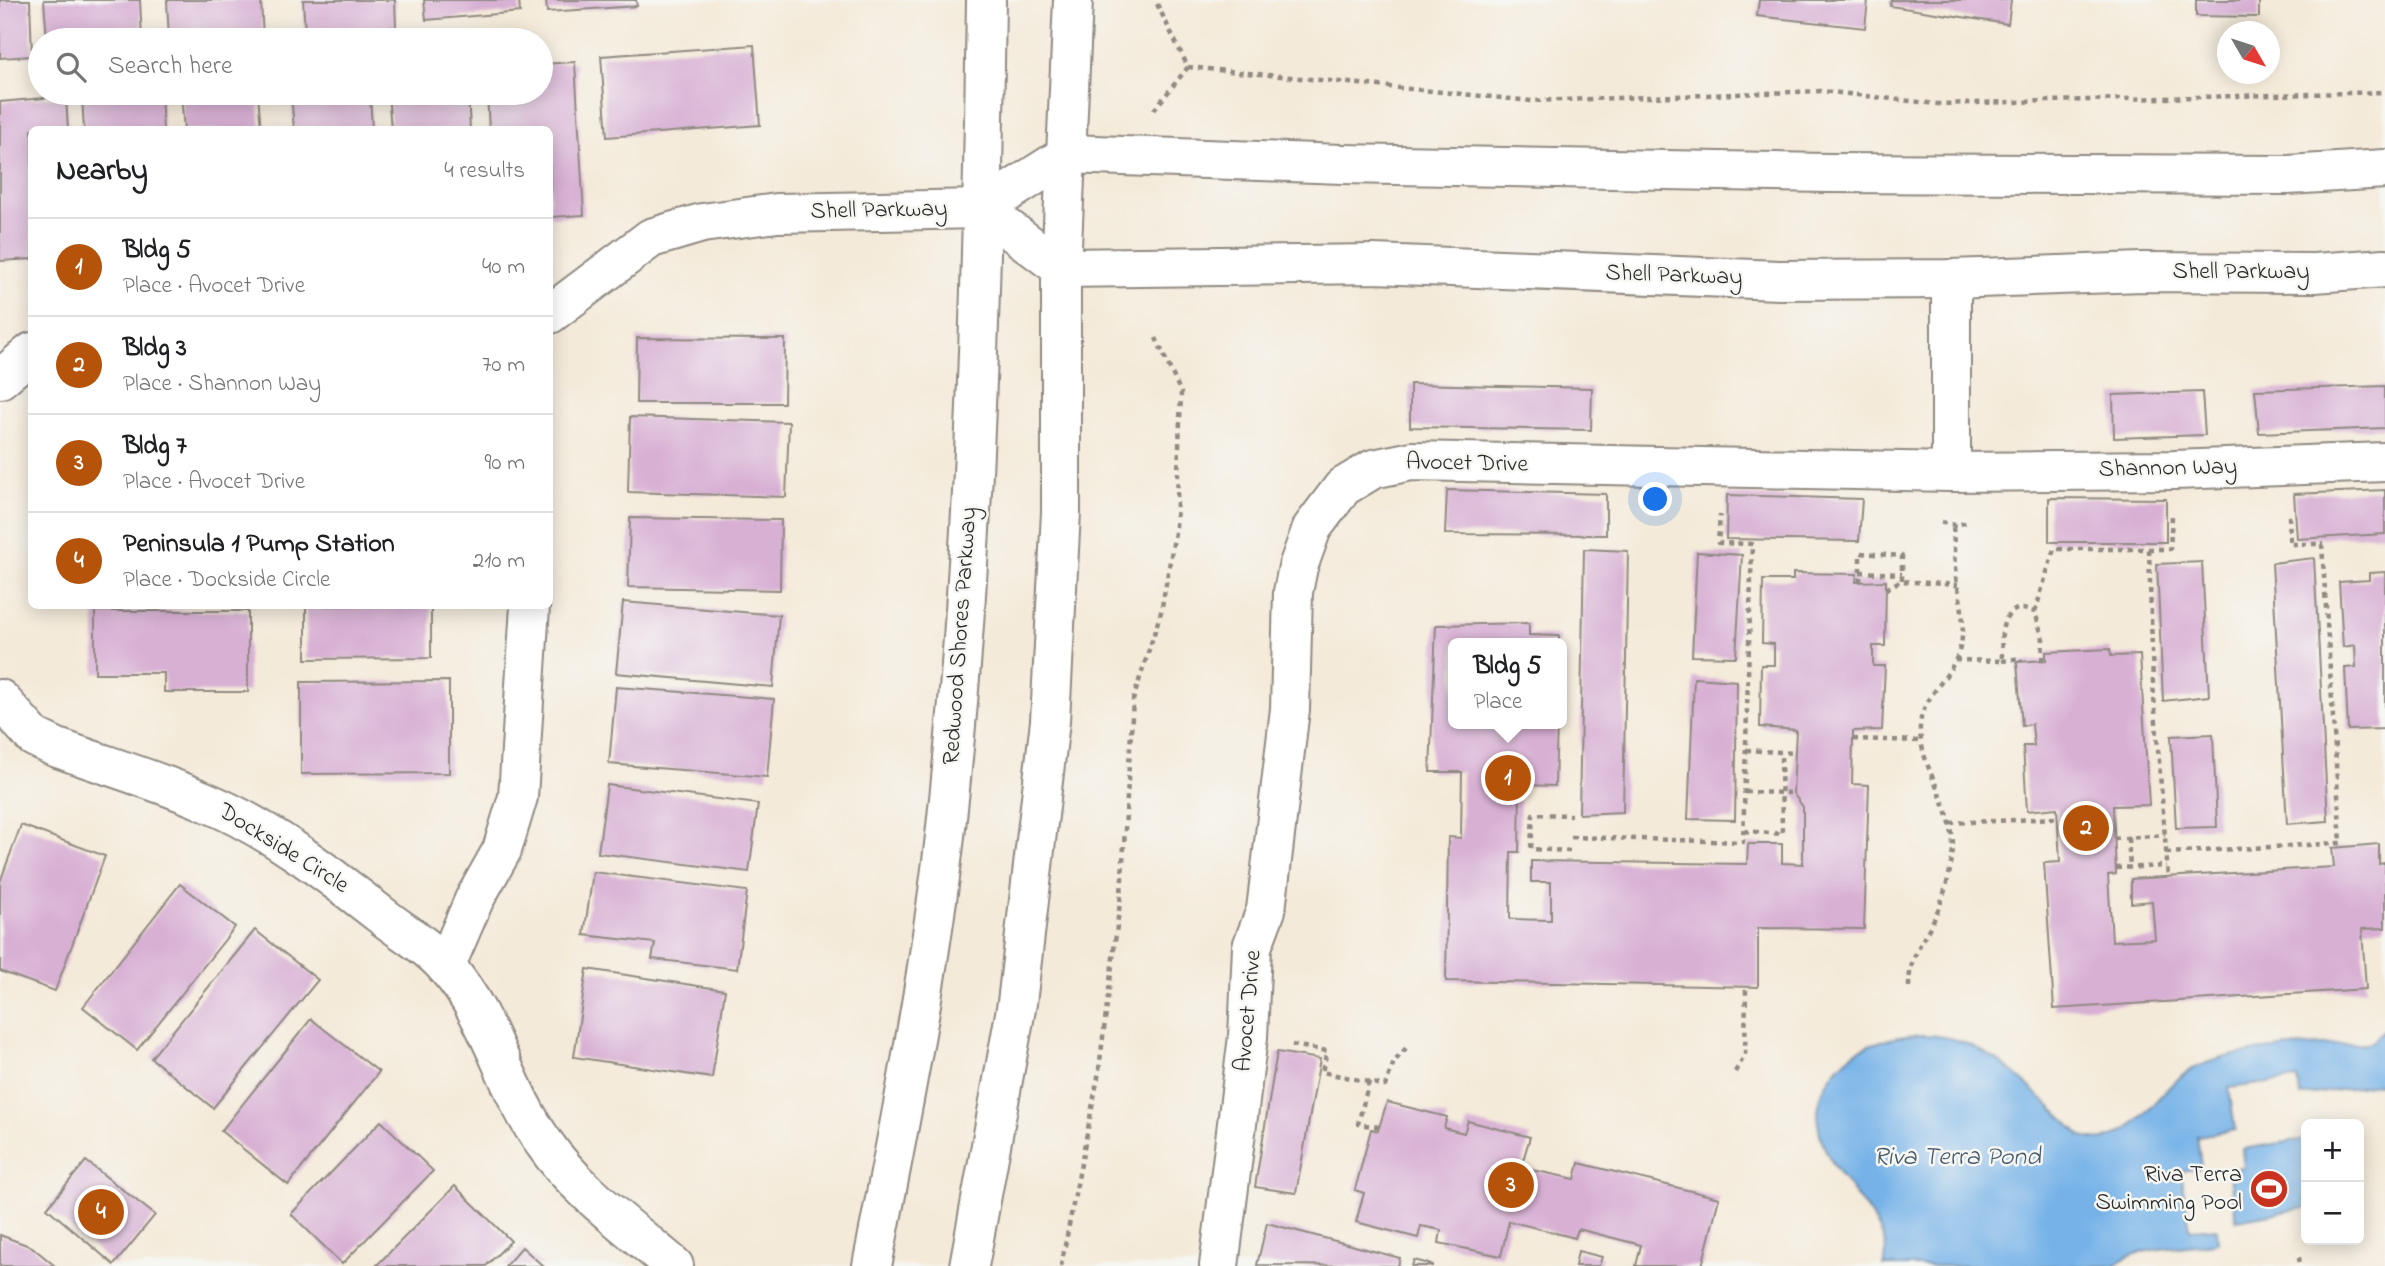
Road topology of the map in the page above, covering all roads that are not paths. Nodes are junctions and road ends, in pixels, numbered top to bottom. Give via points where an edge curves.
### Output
1 (986, 0) edge
2 (1073, 0) edge
3 (1068, 154) junction
4 (2385, 169) edge
5 (982, 209) junction
6 (1061, 268) junction
7 (2385, 268) edge
8 (1951, 279) junction
9 (553, 312) edge
10 (28, 355) edge
11 (0, 379) edge
12 (2385, 462) edge
13 (1951, 472) junction
14 (530, 609) edge
15 (0, 699) edge
16 (446, 965) junction
17 (674, 1266) edge
18 (872, 1266) edge
19 (969, 1266) edge
20 (1219, 1266) edge

1 - 5 street, Redwood Shores Parkway
2 - 3 street
3 - 4 street via 1842,173 2288,175
3 - 5 street, Shell Parkway
3 - 6 street
5 - 6 street, Shell Parkway
5 - 9 street, Shell Parkway via 777,213 702,223 651,237
5 - 18 street, Redwood Shores Parkway via 965,625 947,820 922,1014
6 - 8 street, Shell Parkway via 1374,264 1779,280
6 - 19 street via 1060,512 1050,722 1017,1003
7 - 8 street, Shell Parkway
8 - 13 street
10 - 11 street
12 - 13 street, Shannon Way
13 - 20 street, Avocet Drive via 1412,461 1373,469 1343,486 1331,499 1303,546 1293,592 1290,709 1266,910 1252,947 1248,1037
14 - 16 street via 518,797 502,850
15 - 16 street, Dockside Circle via 34,737 204,800 253,825 318,865
16 - 17 street, Dockside Circle via 483,1019 513,1089 544,1143 609,1210

